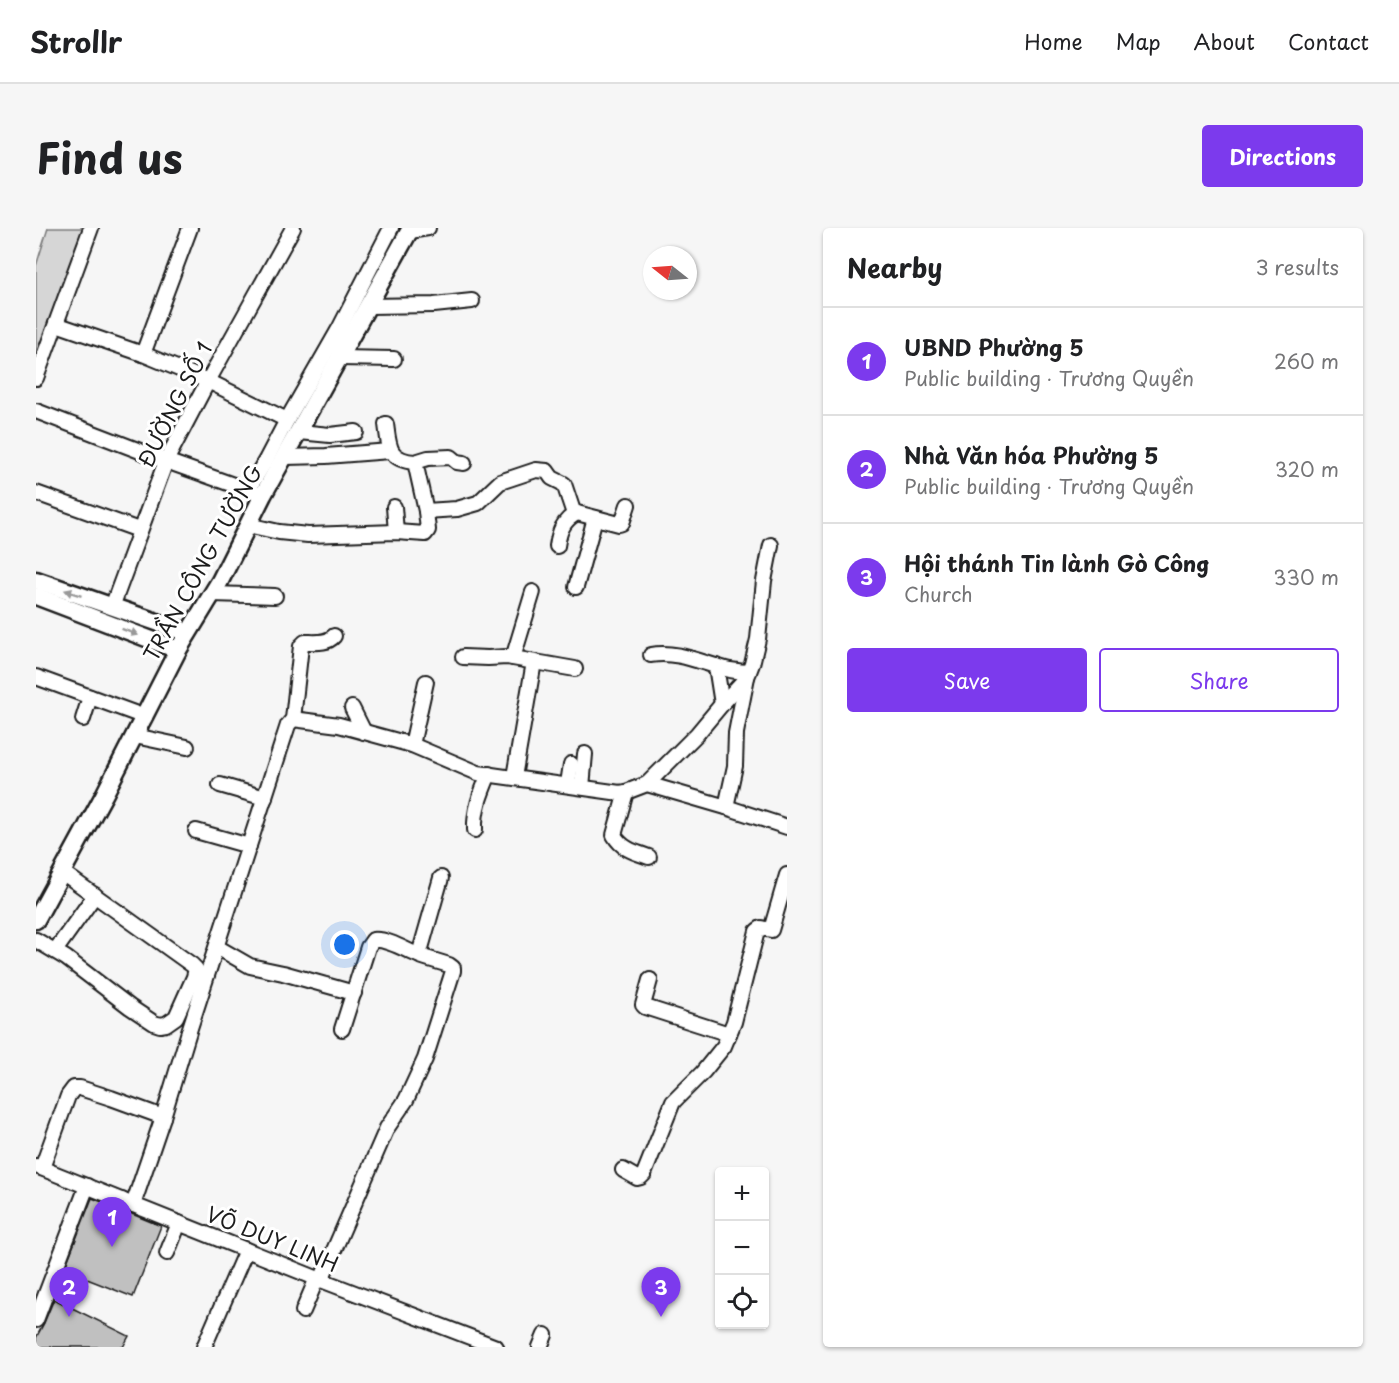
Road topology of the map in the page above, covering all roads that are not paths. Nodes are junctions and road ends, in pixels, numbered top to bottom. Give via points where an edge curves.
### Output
1 (91, 228) edge
2 (190, 228) edge
3 (293, 228) edge
4 (391, 228) edge
5 (428, 228) edge
6 (410, 229) edge
7 (472, 301) dead end
8 (368, 306) junction
9 (56, 324) junction
10 (143, 354) junction
11 (340, 358) junction
12 (394, 359) dead end
13 (36, 378) edge
14 (208, 381) junction
15 (36, 411) edge
16 (386, 424) dead end
17 (293, 426) junction
18 (356, 432) dead end
19 (390, 451) junction
20 (285, 457) junction
21 (166, 461) junction
22 (415, 462) junction
23 (464, 463) dead end
24 (36, 493) edge
25 (255, 493) junction
26 (628, 505) dead end
27 (394, 507) dead end
28 (426, 511) junction
29 (577, 513) junction
30 (595, 518) junction
31 (248, 525) junction
32 (139, 530) junction
33 (396, 532) junction
34 (771, 545) dead end
35 (557, 546) dead end
36 (576, 587) dead end
37 (533, 592) dead end
38 (36, 593) edge
39 (212, 594) junction
40 (275, 596) dead end
41 (112, 607) junction
42 (188, 633) junction
43 (334, 636) dead end
44 (178, 650) junction
45 (651, 655) dead end
46 (463, 657) dead end
47 (513, 657) junction
48 (534, 662) junction
49 (716, 666) junction
50 (575, 669) dead end
51 (748, 675) junction
52 (36, 677) edge
53 (426, 682) dead end
54 (90, 697) junction
55 (722, 704) junction
56 (352, 708) dead end
57 (145, 717) junction
58 (83, 719) dead end
59 (293, 719) junction
60 (364, 732) junction
61 (135, 736) junction
62 (412, 745) junction
63 (187, 747) dead end
64 (585, 754) dead end
65 (572, 764) dead end
66 (489, 774) junction
67 (514, 777) junction
68 (647, 784) junction
69 (220, 785) dead end
70 (575, 785) junction
71 (626, 792) junction
72 (265, 798) junction
73 (726, 807) junction
74 (787, 827) edge
75 (475, 830) dead end
76 (196, 831) dead end
77 (249, 846) junction
78 (650, 857) dead end
79 (62, 872) junction
80 (787, 875) edge
81 (441, 878) dead end
82 (95, 895) junction
83 (36, 920) edge
84 (36, 940) edge
85 (217, 947) junction
86 (55, 951) junction
87 (419, 956) junction
88 (650, 980) dead end
89 (354, 993) junction
90 (342, 1029) dead end
91 (729, 1034) junction
92 (163, 1117) junction
93 (39, 1167) edge
94 (623, 1170) dead end
95 (87, 1186) junction
96 (128, 1203) junction
97 (115, 1219) dead end
98 (179, 1223) junction
99 (246, 1250) junction
100 (167, 1253) dead end
101 (319, 1279) junction
102 (303, 1311) dead end
103 (36, 1320) edge
104 (461, 1341) edge
105 (204, 1347) edge
106 (496, 1347) edge

1 - 9 street
2 - 10 street
3 - 14 street, ĐƯỜNG SỐ 1
4 - 17 street, TRẦN CÔNG TƯỜNG
5 - 6 street
6 - 8 main road, TRẦN CÔNG TƯỜNG
7 - 8 street
8 - 11 main road, TRẦN CÔNG TƯỜNG
9 - 10 street
9 - 13 street
10 - 14 street
11 - 12 street
11 - 17 main road, TRẦN CÔNG TƯỜNG
14 - 17 street
14 - 21 street, ĐƯỜNG SỐ 1
15 - 21 street
16 - 19 street
17 - 18 street via 330,435
17 - 20 main road, TRẦN CÔNG TƯỜNG
17 - 25 street, TRẦN CÔNG TƯỜNG via 266,460
19 - 20 street
19 - 22 street via 398,458
20 - 25 main road, TRẦN CÔNG TƯỜNG
21 - 25 street
21 - 32 street, ĐƯỜNG SỐ 1
22 - 23 street via 452,457
22 - 28 street
24 - 32 street
25 - 31 main road, TRẦN CÔNG TƯỜNG
26 - 30 street via 622,523
27 - 33 street
28 - 29 street via 458,509 481,501 500,482 544,470 564,484
28 - 33 street via 425,534
29 - 30 street
29 - 35 street via 564,522
30 - 36 street
31 - 33 street via 308,535
31 - 39 main road, TRẦN CÔNG TƯỜNG
32 - 41 street, ĐƯỜNG SỐ 1
34 - 51 street via 758,639
37 - 47 street
41 -> 38 main road
38 -> 44 main road
39 - 40 street
39 - 42 main road, TRẦN CÔNG TƯỜNG
41 - 42 main road
42 - 44 main road, TRẦN CÔNG TƯỜNG
43 - 59 street via 301,646
44 - 57 main road, TRẦN CÔNG TƯỜNG
45 - 49 street via 676,655
46 - 47 street
47 - 48 street
48 - 50 street
48 - 67 street
49 - 51 street
49 - 55 street
51 - 55 street
51 - 73 street
52 - 54 street
53 - 62 street
54 - 57 street
54 - 58 street
55 - 68 street via 698,734
56 - 60 street
57 - 61 main road, TRẦN CÔNG TƯỜNG
59 - 60 street
59 - 72 street
60 - 62 street
61 - 63 street
61 - 79 main road, TRẦN CÔNG TƯỜNG
62 - 66 street
64 - 70 street
65 - 70 street
66 - 67 street
66 - 75 street via 474,817
67 - 70 street
68 - 71 street
68 - 73 street
69 - 72 street
70 - 71 street
71 - 78 street via 614,835 627,850
72 - 77 street
73 - 74 street
76 - 77 street
77 - 85 street
79 - 82 street
79 - 83 main road, TRẦN CÔNG TƯỜNG
80 - 91 street via 775,934 761,928 757,931
81 - 87 street
82 - 86 street
82 - 86 street via 195,969 176,1017 166,1024 154,1023
84 - 86 street
85 - 89 street via 259,969
85 - 92 street
87 - 89 street via 374,940 368,947
87 - 101 street via 449,965 453,971 425,1059 406,1100 392,1119
88 - 91 street via 645,1007
89 - 90 street
91 - 94 street via 703,1072 673,1102 644,1174 637,1178
92 - 93 street via 74,1088
92 - 96 street
93 - 95 street, VÕ DUY LINH
95 - 96 street, VÕ DUY LINH
95 - 103 street
96 - 97 street
96 - 98 street, VÕ DUY LINH
98 - 99 street, VÕ DUY LINH
98 - 100 street
99 - 101 street, VÕ DUY LINH
99 - 105 street
101 - 102 street
101 - 104 street, VÕ DUY LINH
104 - 106 street, VÕ DUY LINH

